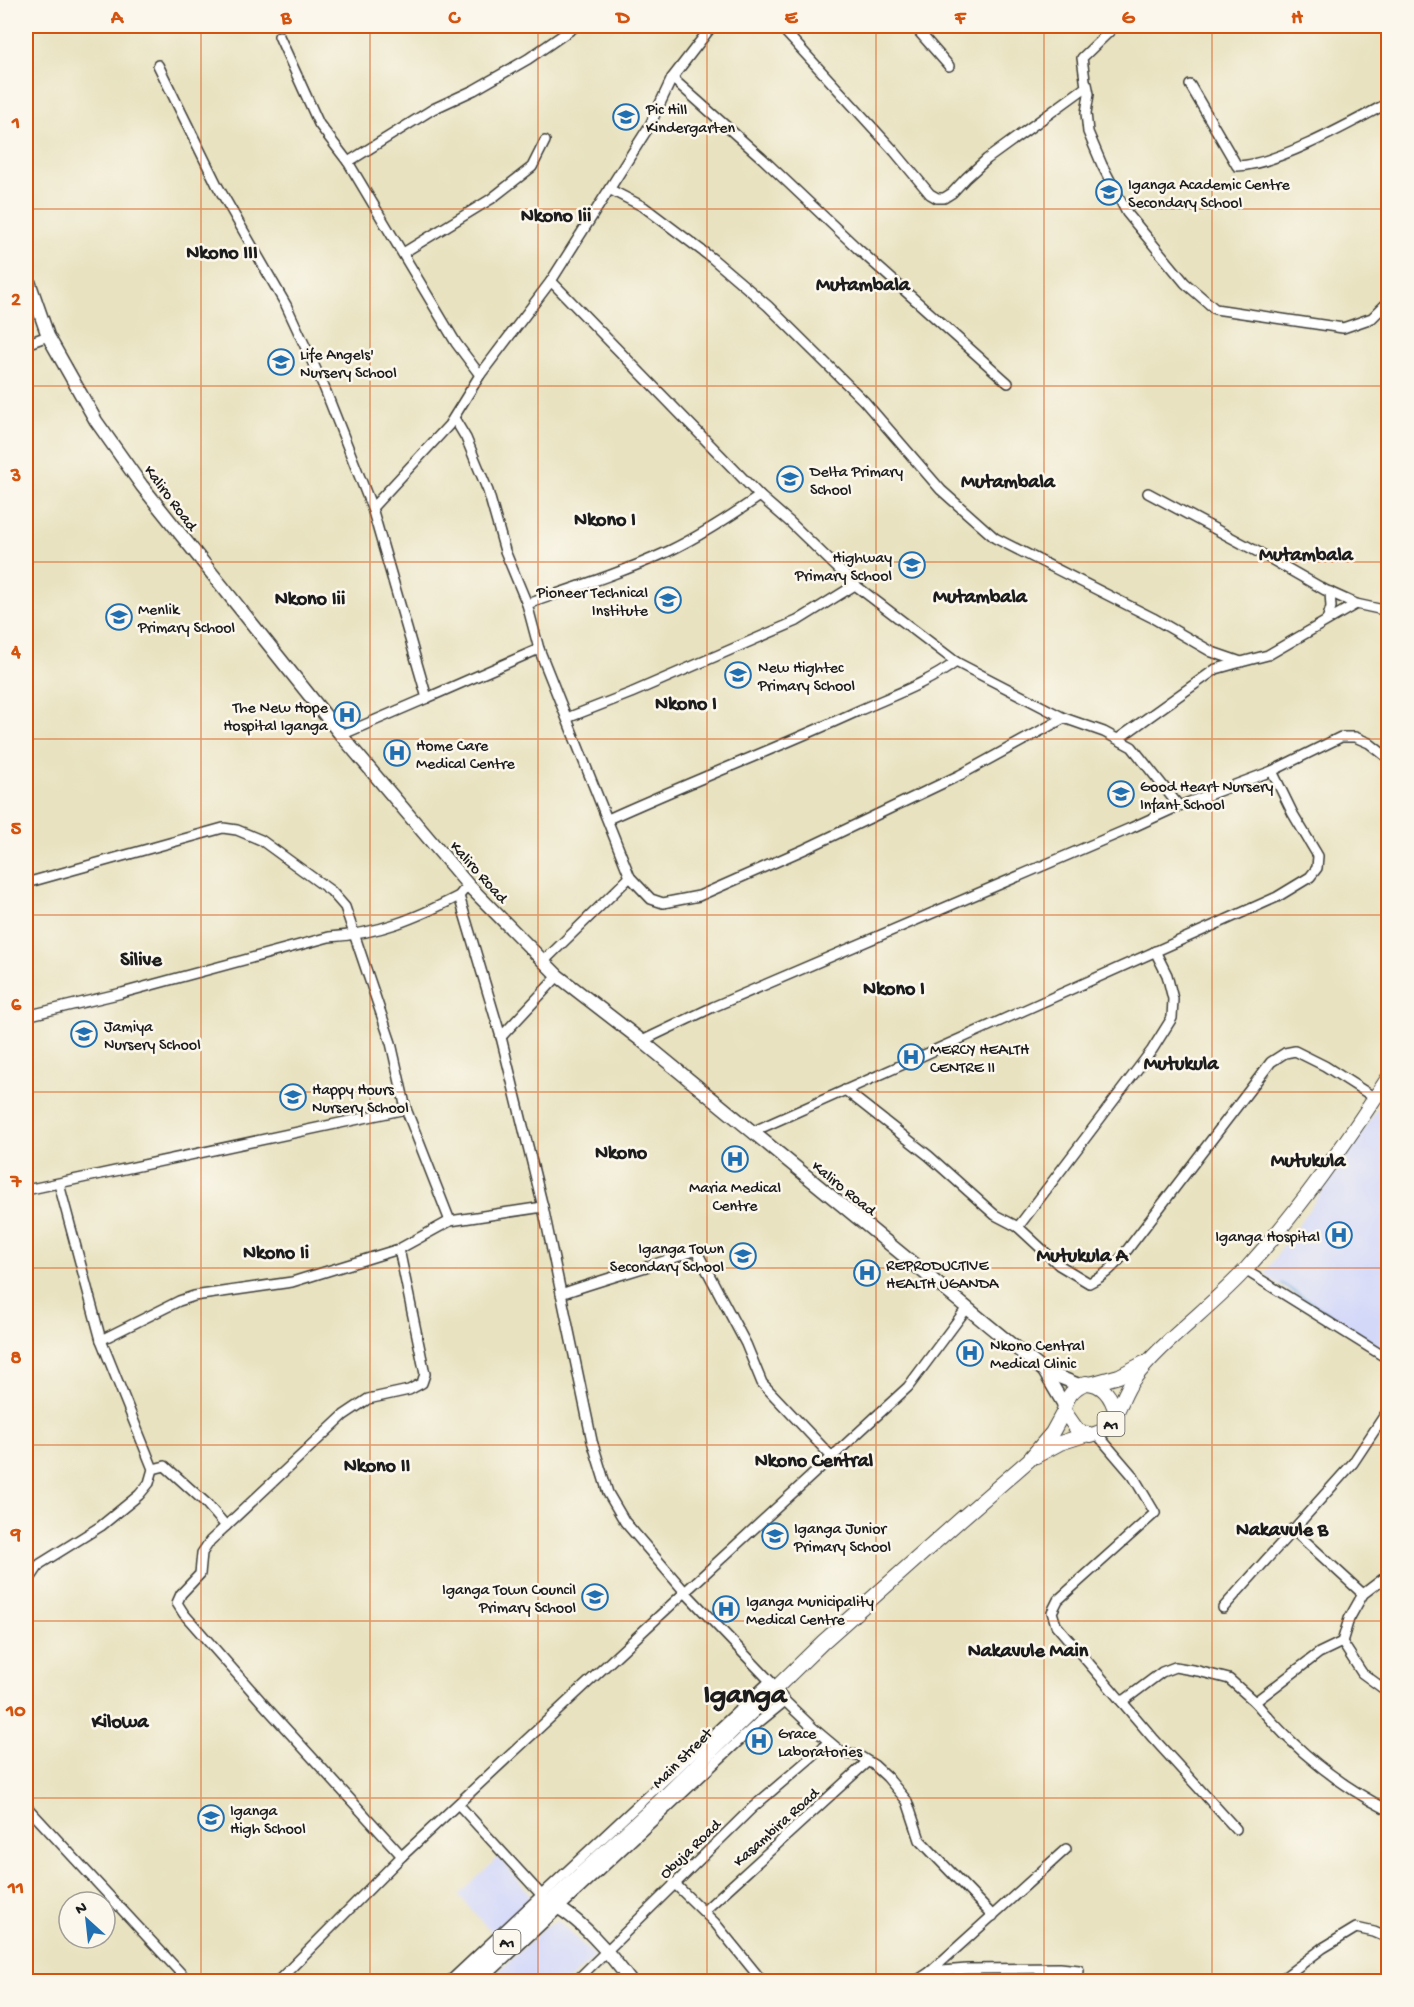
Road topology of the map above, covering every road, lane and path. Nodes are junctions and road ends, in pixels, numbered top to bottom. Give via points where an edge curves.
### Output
1 (576, 26) edge
2 (712, 26) edge
3 (780, 26) edge
4 (914, 26) edge
5 (1115, 26) edge
6 (279, 36) dead end
7 (158, 65) dead end
8 (949, 66) dead end
9 (672, 78) junction
10 (1087, 84) junction
11 (1190, 85) dead end
12 (1389, 103) edge
13 (545, 141) dead end
14 (348, 162) junction
15 (609, 189) junction
16 (403, 253) junction
17 (26, 273) edge
18 (551, 281) junction
19 (1389, 302) edge
20 (48, 336) junction
21 (26, 344) edge
22 (480, 375) junction
23 (1008, 383) dead end
24 (454, 418) junction
25 (1148, 493) dead end
26 (760, 496) junction
27 (372, 508) junction
28 (855, 585) junction
29 (1330, 592) junction
30 (1356, 603) junction
31 (527, 604) junction
32 (1389, 611) edge
33 (1327, 620) junction
34 (539, 649) junction
35 (956, 662) junction
36 (1241, 662) junction
37 (427, 698) junction
38 (567, 718) junction
39 (1064, 718) junction
40 (341, 735) junction
41 (1118, 739) junction
42 (1389, 758) edge
43 (1272, 771) junction
44 (1179, 806) junction
45 (608, 819) junction
46 (630, 877) junction
47 (26, 883) edge
48 (468, 885) junction
49 (459, 896) junction
50 (356, 935) junction
51 (1155, 951) junction
52 (543, 962) junction
53 (558, 976) junction
54 (26, 1016) edge
55 (501, 1037) junction
56 (642, 1041) junction
57 (1389, 1078) edge
58 (845, 1090) junction
59 (1375, 1098) junction
60 (406, 1109) junction
61 (752, 1132) junction
62 (59, 1184) junction
63 (26, 1190) edge
64 (543, 1207) junction
65 (450, 1221) junction
66 (1018, 1227) junction
67 (399, 1249) junction
68 (1245, 1270) junction
69 (561, 1294) junction
70 (967, 1308) junction
71 (101, 1340) junction
72 (1151, 1359) junction
73 (1389, 1359) edge
74 (1044, 1371) junction
75 (1094, 1383) junction
76 (1079, 1385) junction
77 (1064, 1408) junction
78 (1389, 1410) edge
79 (1116, 1413) junction
80 (1093, 1434) junction
81 (831, 1456) junction
82 (1029, 1460) junction
83 (153, 1469) junction
84 (226, 1526) junction
85 (1292, 1530) junction
86 (1389, 1575) edge
87 (26, 1585) edge
88 (685, 1592) junction
89 (1363, 1594) junction
90 (1223, 1608) dead end
91 (1342, 1642) junction
92 (773, 1684) junction
93 (1389, 1692) edge
94 (785, 1701) junction
95 (1122, 1702) junction
96 (1255, 1702) junction
97 (829, 1742) junction
98 (867, 1762) junction
99 (459, 1805) junction
100 (26, 1806) edge
101 (1389, 1810) edge
102 (1236, 1829) dead end
103 (1066, 1849) dead end
104 (402, 1856) junction
105 (674, 1883) junction
106 (552, 1905) junction
107 (704, 1911) junction
108 (993, 1916) junction
109 (1389, 1938) edge
110 (605, 1954) junction
111 (930, 1972) junction
112 (189, 1982) edge
113 (277, 1982) edge
114 (449, 1982) edge
115 (464, 1982) edge
116 (480, 1982) edge
117 (575, 1982) edge
118 (623, 1982) edge
119 (631, 1982) edge
120 (763, 1982) edge
121 (915, 1982) edge
122 (1078, 1982) edge
123 (1278, 1982) edge

1 - 14 street via 528,59 434,109
2 - 9 street
3 - 10 street via 936,198 952,194 987,159
4 - 8 street
5 - 10 street via 1082,58
6 - 14 street via 319,124
7 - 27 street via 217,185 286,304
9 - 15 street via 650,125
9 - 23 street
10 - 19 street via 1088,132 1127,213 1185,283 1215,309 1344,328 1372,318
11 - 12 street via 1237,166 1249,166 1294,150
13 - 16 street via 532,167 492,199
14 - 16 street
15 - 18 street
15 - 36 street via 644,207 768,306 864,401 941,490 994,538 1212,652
16 - 22 street via 456,343
17 - 20 main road, Kaliro Road
18 - 22 street
18 - 26 street
20 - 21 street
20 - 40 main road, Kaliro Road via 96,421 142,486
22 - 24 street
24 - 27 street
24 - 31 street via 488,491 505,551
25 - 29 street
26 - 28 street
26 - 31 street via 719,525 668,551
27 - 37 street
28 - 35 street
28 - 38 street via 797,621
29 - 30 street
29 - 33 street
30 - 32 street
30 - 33 street
31 - 34 street
33 - 36 street via 1268,655
34 - 37 street
34 - 38 street
35 - 39 street
35 - 45 street via 935,677
36 - 41 street via 1216,669
37 - 40 street
38 - 45 street
39 - 41 street
39 - 46 street via 960,775 699,896 663,903 651,899
40 - 48 main road, Kaliro Road
41 - 44 street via 1131,747
42 - 43 street via 1369,743 1341,737
43 - 44 street
43 - 51 street via 1318,856 1317,868 1310,877 1276,897
44 - 56 street
45 - 46 street
46 - 52 street
47 - 50 street via 199,834 223,828 237,830 261,840 331,891 345,907
48 - 49 street
48 - 52 main road, Kaliro Road
49 - 50 street via 408,920
49 - 55 street
50 - 54 street via 329,937
50 - 60 street via 391,1043
51 - 58 street
51 - 66 street via 1169,983 1172,1018
52 - 53 main road, Kaliro Road
53 - 55 street
53 - 56 main road, Kaliro Road
55 - 64 street
56 - 61 main road, Kaliro Road
57 - 59 main road, A1
58 - 61 street
58 - 66 street via 929,1156 995,1215
59 - 66 street via 1295,1051 1271,1062 1121,1258 1089,1283 1059,1265
59 - 68 main road, A1 via 1309,1194
60 - 62 street
60 - 65 street
61 - 70 main road, Kaliro Road
62 - 63 street
62 - 71 street
64 - 65 street
64 - 69 street
65 - 67 street
67 - 71 street via 292,1282 194,1296
67 - 84 street via 425,1374 422,1383 368,1399 344,1414
68 - 72 main road, A1
68 - 73 street
69 - 81 street via 696,1250 746,1344 762,1383
69 - 88 street via 592,1441 608,1493 625,1522
70 - 74 main road, Kaliro Road
70 - 81 street via 908,1387
71 - 83 street
72 - 75 main road, A1 via 1119,1376
72 - 79 main road, A1 via 1132,1382
74 - 76 main road, Kaliro Road
74 - 77 main road, Kaliro Road
75 - 76 main road, A1
75 - 79 main road, A1 via 1110,1397
76 - 77 main road, A1
77 - 80 main road, A1 via 1078,1431
77 - 82 main road, A1 via 1052,1433
78 - 85 street via 1353,1463
79 - 80 main road, A1 via 1110,1426
80 - 82 main road, A1 via 1060,1443
80 - 95 street via 1133,1476 1155,1514 1058,1600 1052,1612 1056,1625
81 - 88 street
82 - 92 main road, Main Street / A1
83 - 84 street via 165,1466
83 - 87 street via 149,1483 139,1495 101,1526 40,1564
84 - 104 street via 210,1540 202,1553 200,1574 177,1602 259,1700
85 - 89 street
85 - 90 street
86 - 89 street
88 - 92 street
88 - 99 street
89 - 91 street
91 - 93 street via 1362,1673
91 - 96 street via 1319,1653
92 - 94 street
92 - 106 main road, Main Street / A1
94 - 97 street
94 - 106 street, Main Street
95 - 96 street via 1175,1667 1229,1679
95 - 102 street
96 - 101 street via 1331,1775
97 - 98 street via 844,1754 858,1755
97 - 105 street, Obuja Road
98 - 107 street, Kasambira Road
98 - 108 street via 887,1777 907,1801 920,1840
99 - 104 street
99 - 106 street
100 - 112 street
103 - 108 street
104 - 113 street
105 - 107 street
105 - 110 street, Obuja Road
106 - 110 main road
106 - 114 street, Main Street
106 - 115 main road, Main Street / A1
106 - 116 street, Main Street
107 - 120 street
108 - 111 street
109 - 123 street via 1356,1928
110 - 117 street, Obuja Road
110 - 118 main road
110 - 119 main road
111 - 121 street
111 - 122 street via 1060,1968 1078,1970

